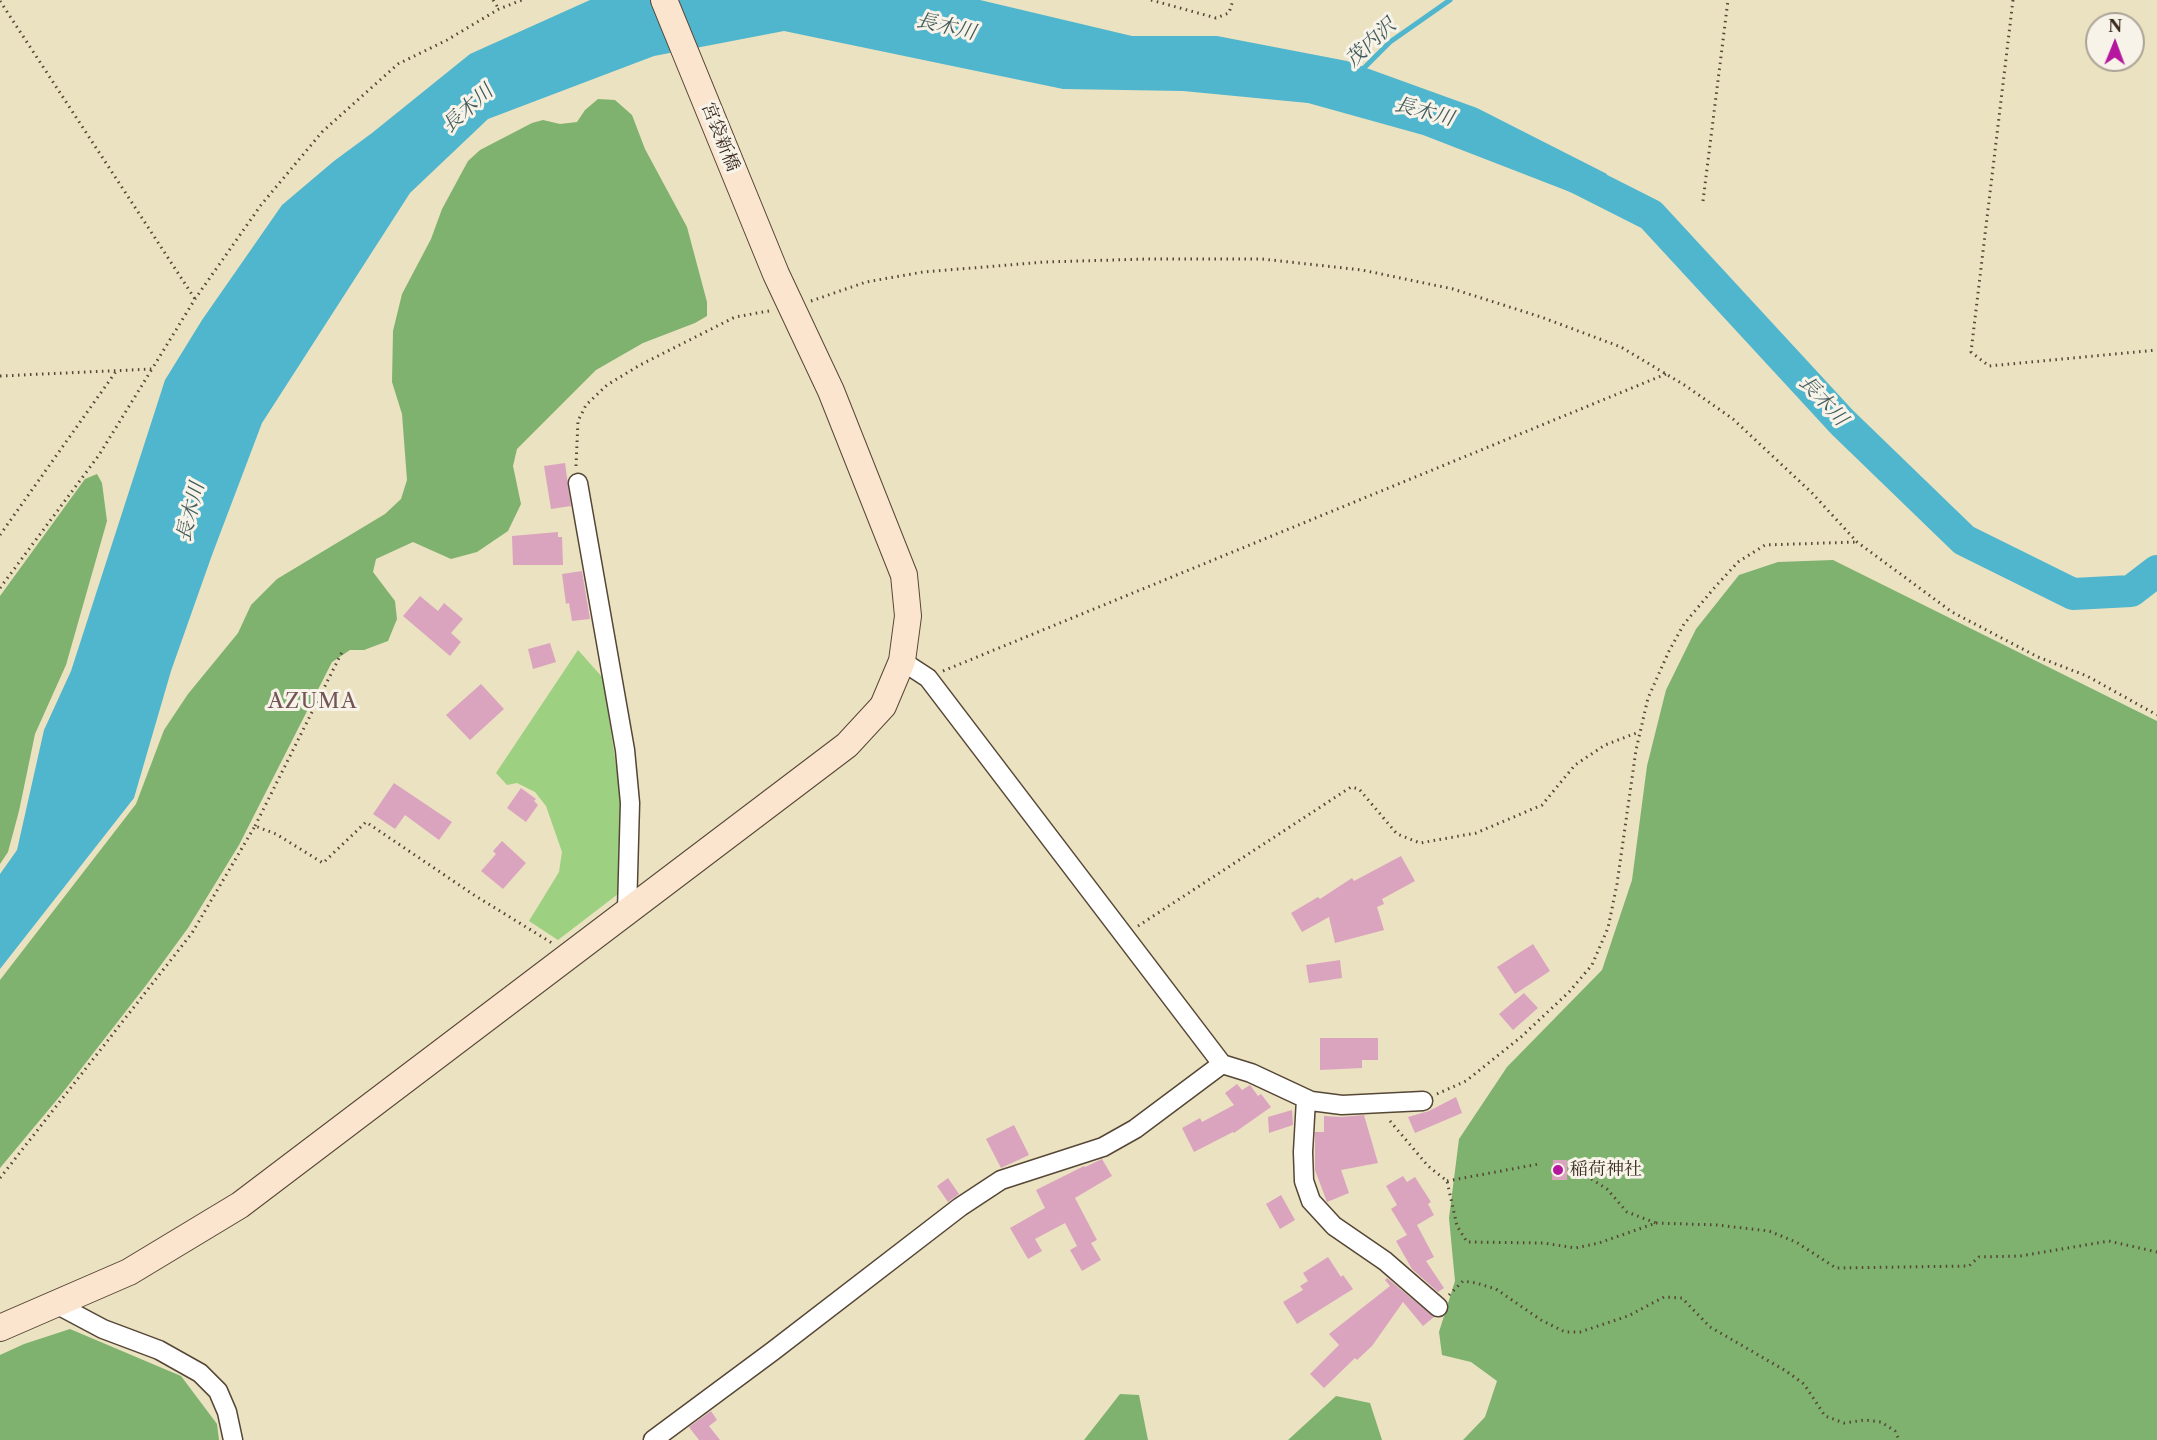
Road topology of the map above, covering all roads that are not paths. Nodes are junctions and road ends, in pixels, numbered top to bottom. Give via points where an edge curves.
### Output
1 (664, 0) edge
2 (578, 483) road end
3 (902, 661) junction
4 (627, 911) junction
5 (1222, 1064) junction
6 (1306, 1099) junction
7 (1423, 1101) road end
8 (56, 1304) junction
9 (1437, 1307) road end
10 (0, 1328) edge
11 (233, 1440) edge
12 (653, 1440) edge

1 - 3 street, 宮袋新橋 via 776,274 831,390 904,575 908,616
2 - 4 street via 625,750 630,803
3 - 4 street, 宮袋新橋 via 883,706 847,745
3 - 5 street via 928,678
4 - 8 street, 宮袋新橋 via 240,1205 129,1272
5 - 6 street
5 - 12 street via 1135,1129 1103,1147 1001,1180 960,1207
6 - 7 street via 1342,1104
6 - 9 street via 1304,1181 1311,1201 1334,1226 1385,1261
8 - 10 street, 宮袋新橋
8 - 11 street via 103,1329 159,1350 200,1373 218,1391

